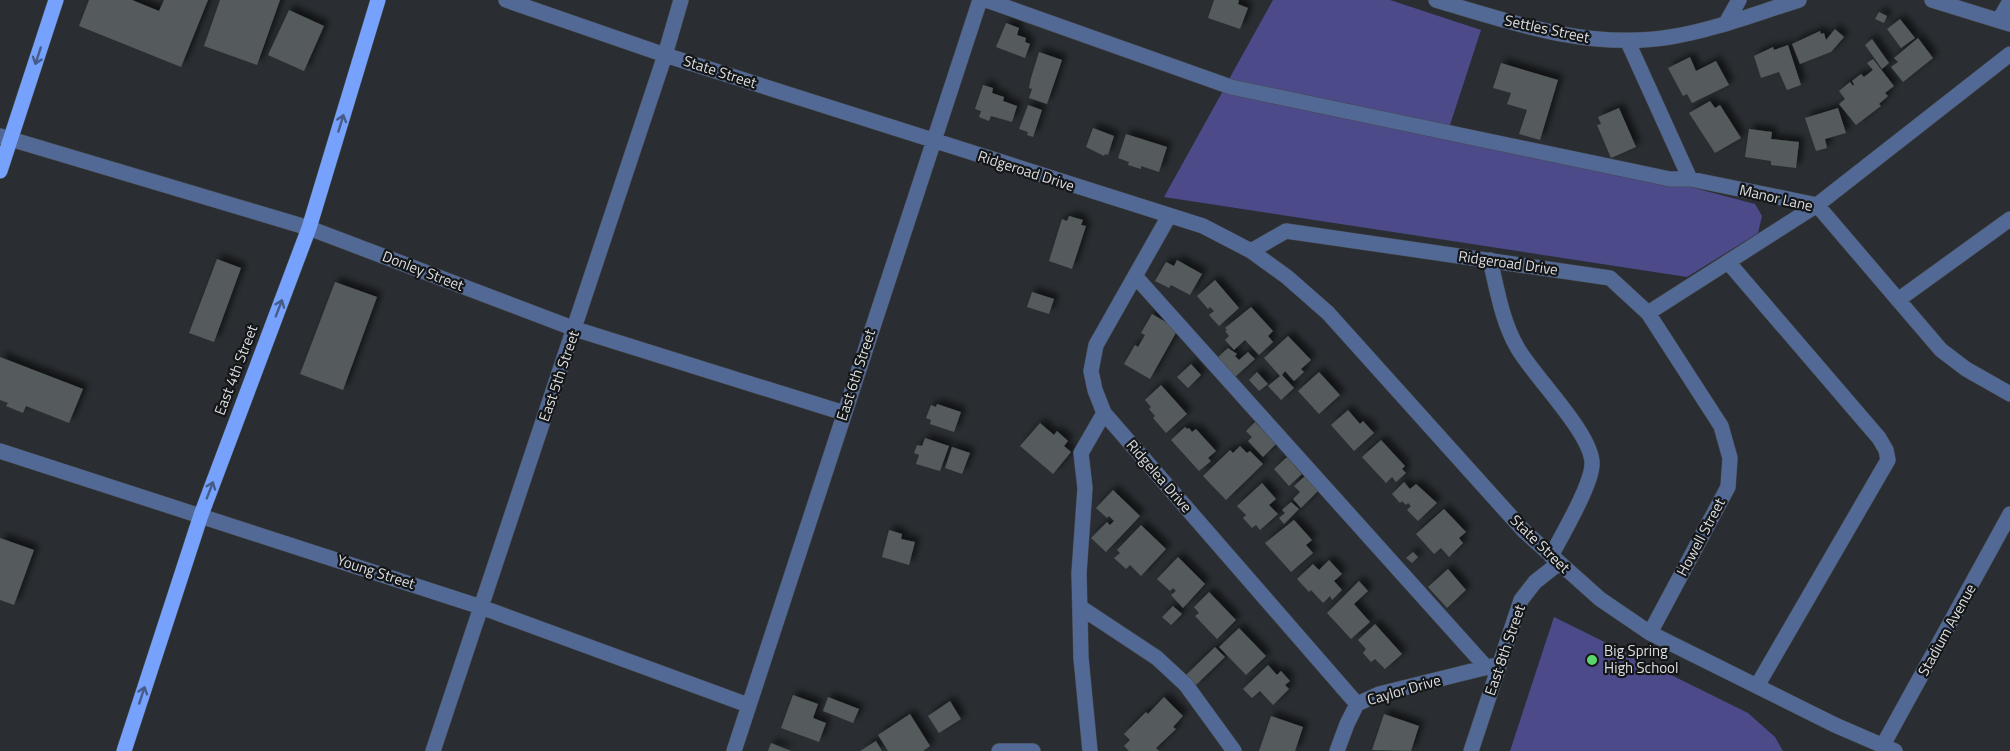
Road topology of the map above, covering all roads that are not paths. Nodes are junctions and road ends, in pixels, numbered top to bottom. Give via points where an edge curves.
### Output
1 (56, 0) edge
2 (378, 0) edge
3 (506, 0) edge
4 (681, 0) edge
5 (980, 0) edge
6 (986, 0) edge
7 (1436, 0) edge
8 (1739, 0) edge
9 (1799, 0) edge
10 (1932, 0) edge
11 (2010, 1) edge
12 (2004, 22) edge
13 (1726, 23) junction
14 (1627, 40) junction
15 (2010, 54) edge
16 (665, 55) junction
17 (5, 137) edge
18 (934, 141) junction
19 (0, 171) edge
20 (1690, 179) junction
21 (1817, 205) junction
22 (1168, 216) junction
23 (2010, 219) edge
24 (309, 228) junction
25 (1251, 251) junction
26 (1490, 260) junction
27 (1728, 262) junction
28 (1135, 276) junction
29 (1898, 300) junction
30 (1648, 313) junction
31 (574, 329) junction
32 (2010, 394) edge
33 (844, 413) junction
34 (1104, 413) junction
35 (0, 451) edge
36 (2010, 514) edge
37 (201, 515) junction
38 (1555, 560) junction
39 (481, 607) junction
40 (1080, 607) junction
41 (1650, 633) junction
42 (1493, 665) junction
43 (1757, 686) junction
44 (1357, 704) junction
45 (748, 705) junction
46 (1889, 748) edge
47 (124, 751) edge
48 (433, 751) edge
49 (734, 751) edge
50 (999, 751) edge
51 (1033, 751) edge
52 (1090, 751) edge
53 (1234, 751) edge
54 (1337, 751) edge
55 (1471, 751) edge

1 -> 17 main road
24 -> 2 main road, East 4th Street
3 - 16 street, State Street
4 - 16 street, East 5th Street
5 - 18 street, East 6th Street
6 - 20 street, Manor Lane via 1231,87 1670,179
7 - 14 street, Settles Street via 1501,20 1586,39
8 - 13 street
9 - 13 street, Settles Street
10 - 12 street
11 - 12 street
13 - 14 street, Settles Street via 1670,37
14 - 20 street
15 - 21 street
16 - 18 street, State Street
16 - 31 street, East 5th Street
17 - 19 main road
17 - 24 street, Donley Street
18 - 22 street, Ridgeroad Drive
18 - 33 street, East 6th Street
20 - 21 street, Manor Lane
21 - 27 street
21 - 29 street, Manor Lane
22 - 25 street, Ridgeroad Drive via 1203,226
22 - 28 street, Ridgelea Drive
23 - 29 street
24 - 31 street, Donley Street
37 -> 24 main road, East 4th Street
25 - 26 street, Ridgeroad Drive via 1286,231
25 - 38 street, State Street via 1328,313 1524,531
26 - 30 street, Ridgeroad Drive via 1610,278
26 - 38 street via 1513,340 1592,454 1590,478
27 - 30 street
27 - 43 street via 1879,438 1888,460
28 - 34 street, Ridgelea Drive via 1096,345 1091,371
28 - 42 street
29 - 32 street, Manor Lane via 1941,350
30 - 41 street, Howell Street via 1721,426 1731,458 1728,487
31 - 33 street, Donley Street
31 - 39 street, East 5th Street
33 - 45 street, East 6th Street
34 - 40 street via 1081,453 1085,488
34 - 44 street, Ridgelea Drive
35 - 37 street, Young Street
36 - 46 street, Stadium Avenue
37 - 39 street, Young Street
47 -> 37 main road, East 4th Street
38 - 41 street, State Street via 1600,599
38 - 42 street, East 8th Street via 1521,600
39 - 45 street, Young Street
39 - 48 street, East 5th Street
40 - 52 street
40 - 53 street via 1157,658 1186,685
41 - 43 street, State Street
42 - 44 street, Caylor Drive via 1379,694
42 - 55 street, East 8th Street
43 - 46 street, State Street
44 - 54 street, Caylor Drive
45 - 49 street, East 6th Street
50 - 51 street

